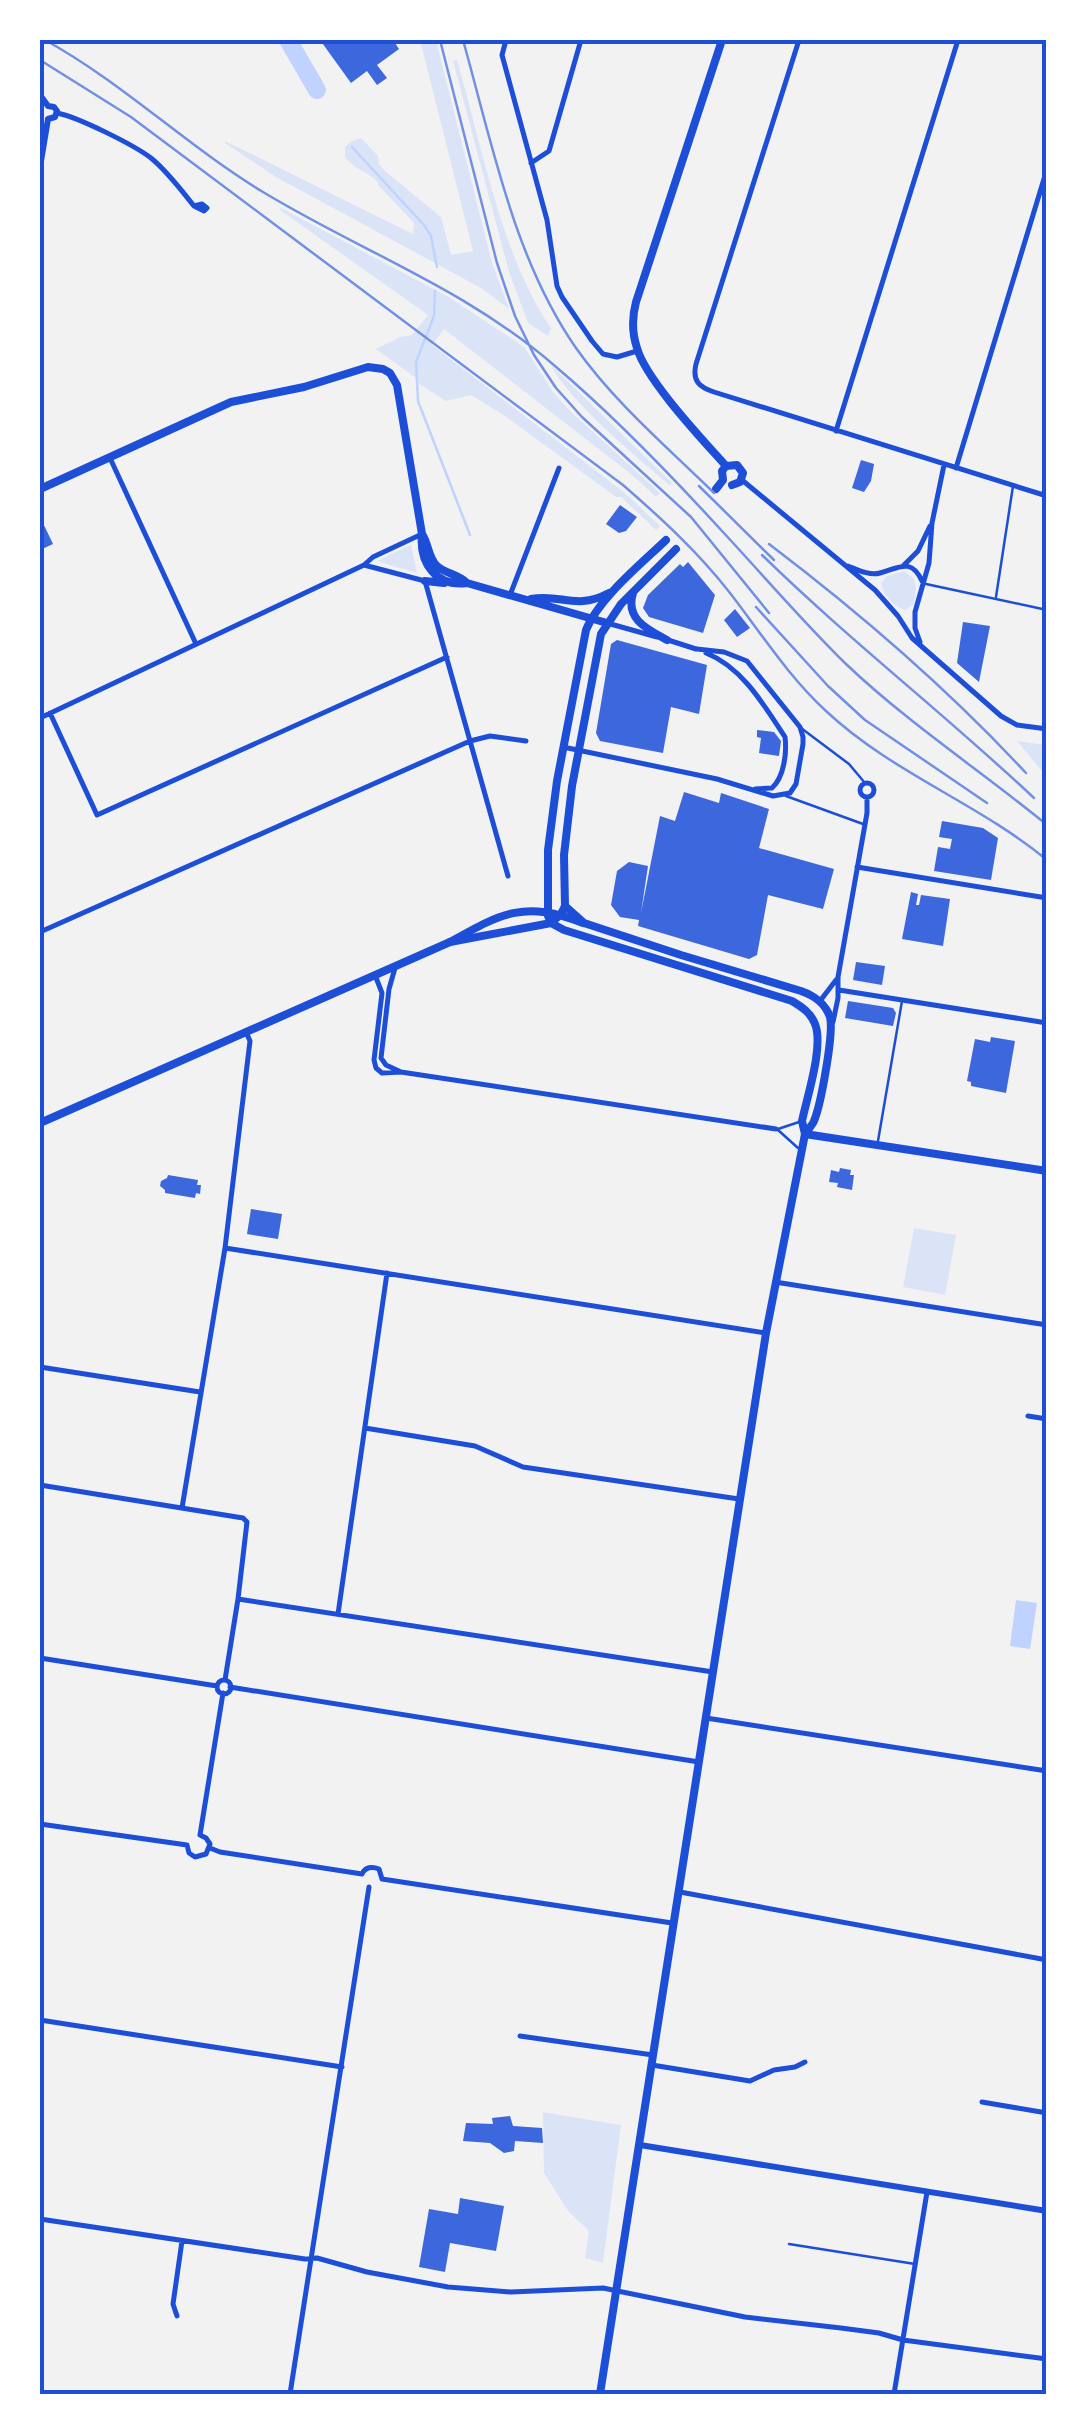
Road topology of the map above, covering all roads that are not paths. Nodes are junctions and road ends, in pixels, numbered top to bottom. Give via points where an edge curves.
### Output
1 (506, 40) edge
2 (582, 40) edge
3 (722, 40) edge
4 (800, 40) edge
5 (958, 40) edge
6 (40, 95) edge
7 (48, 106) junction
8 (57, 113) junction
9 (48, 119) junction
10 (532, 164) junction
11 (40, 167) edge
12 (1047, 168) edge
13 (194, 206) dead end
14 (637, 351) junction
15 (836, 431) junction
16 (110, 458) junction
17 (944, 464) junction
18 (726, 466) junction
19 (559, 468) dead end
20 (956, 468) junction
21 (742, 480) junction
22 (728, 483) junction
23 (1014, 486) junction
24 (40, 488) edge
25 (716, 489) dead end
26 (1047, 496) edge
27 (727, 497) dead end
28 (932, 523) junction
29 (422, 534) junction
30 (666, 540) dead end
31 (676, 549) dead end
32 (839, 560) junction
33 (364, 564) junction
34 (903, 566) junction
35 (878, 574) junction
36 (425, 581) junction
37 (448, 582) junction
38 (468, 584) junction
39 (922, 585) junction
40 (634, 589) junction
41 (617, 590) junction
42 (875, 590) junction
43 (510, 595) junction
44 (996, 598) junction
45 (526, 600) junction
46 (1047, 610) edge
47 (915, 612) junction
48 (898, 616) junction
49 (591, 619) junction
50 (607, 623) junction
51 (668, 640) junction
52 (196, 644) junction
53 (922, 647) junction
54 (697, 649) junction
55 (447, 657) junction
56 (50, 713) junction
57 (40, 718) edge
58 (800, 728) junction
59 (1047, 730) edge
60 (470, 741) junction
61 (526, 741) dead end
62 (563, 747) junction
63 (579, 750) junction
64 (866, 783) joint
65 (752, 789) junction
66 (785, 796) junction
67 (864, 824) junction
68 (857, 867) junction
69 (508, 876) dead end
70 (1047, 898) edge
71 (563, 910) junction
72 (547, 911) junction
73 (551, 922) junction
74 (535, 927) junction
75 (564, 930) junction
76 (40, 932) edge
77 (450, 942) junction
78 (395, 966) junction
79 (379, 973) junction
80 (838, 977) junction
81 (389, 989) junction
82 (839, 990) junction
83 (902, 999) junction
84 (820, 1001) junction
85 (1047, 1022) edge
86 (832, 1030) junction
87 (246, 1032) junction
88 (816, 1050) junction
89 (401, 1072) junction
90 (802, 1121) junction
91 (40, 1123) edge
92 (776, 1130) junction
93 (805, 1134) junction
94 (878, 1145) junction
95 (802, 1153) junction
96 (1047, 1171) edge
97 (225, 1248) junction
98 (388, 1273) junction
99 (775, 1282) junction
100 (1047, 1325) edge
101 (766, 1333) junction
102 (40, 1367) edge
103 (200, 1392) junction
104 (1028, 1416) dead end
105 (1047, 1419) edge
106 (365, 1428) junction
107 (40, 1485) edge
108 (740, 1500) junction
109 (182, 1508) junction
110 (238, 1599) junction
111 (338, 1614) junction
112 (40, 1658) edge
113 (713, 1672) junction
114 (225, 1680) junction
115 (217, 1686) junction
116 (230, 1687) junction
117 (223, 1693) junction
118 (706, 1718) junction
119 (700, 1762) junction
120 (1047, 1771) edge
121 (40, 1824) edge
122 (200, 1835) junction
123 (188, 1845) junction
124 (210, 1848) junction
125 (362, 1874) junction
126 (382, 1879) junction
127 (370, 1887) junction
128 (680, 1892) junction
129 (675, 1924) junction
130 (1047, 1960) edge
131 (40, 2020) edge
132 (520, 2036) dead end
133 (653, 2060) junction
134 (805, 2062) dead end
135 (342, 2067) junction
136 (982, 2102) dead end
137 (1047, 2113) edge
138 (640, 2145) junction
139 (927, 2192) junction
140 (1047, 2211) edge
141 (40, 2218) edge
142 (182, 2241) junction
143 (788, 2244) dead end
144 (311, 2258) junction
145 (915, 2264) junction
146 (617, 2291) junction
147 (177, 2316) dead end
148 (903, 2340) junction
149 (1047, 2359) edge
150 (290, 2394) edge
151 (600, 2394) edge
152 (894, 2394) edge

1 - 10 street via 502,55
2 - 10 street via 549,151
3 - 14 main road via 636,302
4 - 15 street via 695,375 704,389
5 - 15 street
6 - 7 street
7 - 8 street
7 - 9 street
8 - 9 street
8 - 13 street via 143,152
9 - 11 street
10 - 14 street via 562,297 603,354
12 - 20 street
14 - 18 main road
15 - 17 street
16 - 24 main road
16 - 29 main road via 230,402 376,367 398,384
16 - 52 street
17 - 20 street
17 - 28 street
18 - 21 main road via 740,467
18 - 22 main road
19 - 43 street
20 - 23 street
21 - 22 main road
21 - 32 street
22 - 25 main road
22 - 27 main road
23 - 26 street
23 - 44 lane
28 - 34 street
28 - 39 street
29 - 33 street
29 - 37 main road via 428,567
29 - 38 main road via 434,563
30 - 41 main road
31 - 40 main road
32 - 35 street
32 - 42 street
33 - 36 street
33 - 52 street
34 - 35 street
34 - 39 street via 915,570
35 - 42 street
36 - 37 main road
36 - 55 street
37 - 38 main road
38 - 43 main road
39 - 44 lane
39 - 47 street
40 - 50 main road
40 - 51 main road via 633,616
41 - 45 main road via 584,602
41 - 49 main road
42 - 48 street
43 - 45 main road
44 - 46 lane
45 - 49 main road
47 - 48 street
47 - 53 street
48 - 53 street
49 - 50 main road
49 - 62 main road
50 - 51 street
50 - 63 main road
51 - 54 street
52 - 56 street
53 - 59 street via 1008,721
54 - 58 street via 748,661
54 - 65 street via 735,670 785,737 780,780 772,788
55 - 56 street via 97,815
55 - 60 street
56 - 57 street
58 - 64 lane
58 - 66 street via 796,784
60 - 61 street
60 - 69 street
60 - 76 street
62 - 63 street
62 - 72 main road via 551,818
63 - 65 street
63 - 71 main road
64 - 67 street via 874,790
65 - 66 street
66 - 67 lane
67 - 68 street
68 - 70 street
68 - 80 street
71 - 72 main road
71 - 73 main road
71 - 84 main road via 584,923
72 - 73 main road
72 - 77 main road via 498,917
73 - 74 main road
73 - 75 main road
74 - 75 main road
74 - 77 main road
75 - 88 main road via 792,1001 814,1022
77 - 78 main road
78 - 79 main road
78 - 81 street
79 - 81 street
79 - 87 main road
79 - 89 street via 375,1064 382,1073
80 - 82 street
80 - 84 street
81 - 89 street via 382,1058
82 - 83 street
82 - 86 street
83 - 85 street
83 - 94 lane
84 - 86 main road
84 - 88 main road
86 - 93 main road via 814,1122
87 - 91 main road
87 - 97 street
88 - 90 main road
89 - 92 street
90 - 92 lane
90 - 93 main road
92 - 95 lane
93 - 94 main road
93 - 95 main road
94 - 96 main road
95 - 99 main road
97 - 98 street
97 - 103 street
98 - 101 street
98 - 106 street
99 - 100 street
99 - 101 main road
101 - 108 main road
102 - 103 street
103 - 109 street
104 - 105 street
106 - 108 street via 475,1446 523,1467
106 - 111 street
107 - 109 street
108 - 113 main road
109 - 110 street via 247,1522
110 - 111 street
110 - 114 street
111 - 113 street
112 - 115 street
113 - 118 main road
114 - 115 street
114 - 116 street
115 - 117 street
116 - 117 street
116 - 119 street
117 - 122 street
118 - 119 main road
118 - 120 street
119 - 128 main road
121 - 123 street
122 - 123 street
122 - 124 street
123 - 124 street via 199,1857
124 - 125 street
125 - 126 street via 372,1867
125 - 127 street
126 - 127 street
126 - 129 street
127 - 135 street
128 - 129 main road
128 - 130 street
129 - 133 main road
131 - 135 street
132 - 133 street
133 - 134 street via 750,2081
133 - 138 main road
135 - 144 street
136 - 137 street
138 - 139 street
138 - 146 main road
139 - 140 street
139 - 145 street
141 - 142 street
142 - 144 street
142 - 147 street
143 - 145 lane
144 - 146 street via 448,2287
144 - 150 street
145 - 148 street
146 - 148 street
146 - 151 main road
148 - 149 street
148 - 152 street

